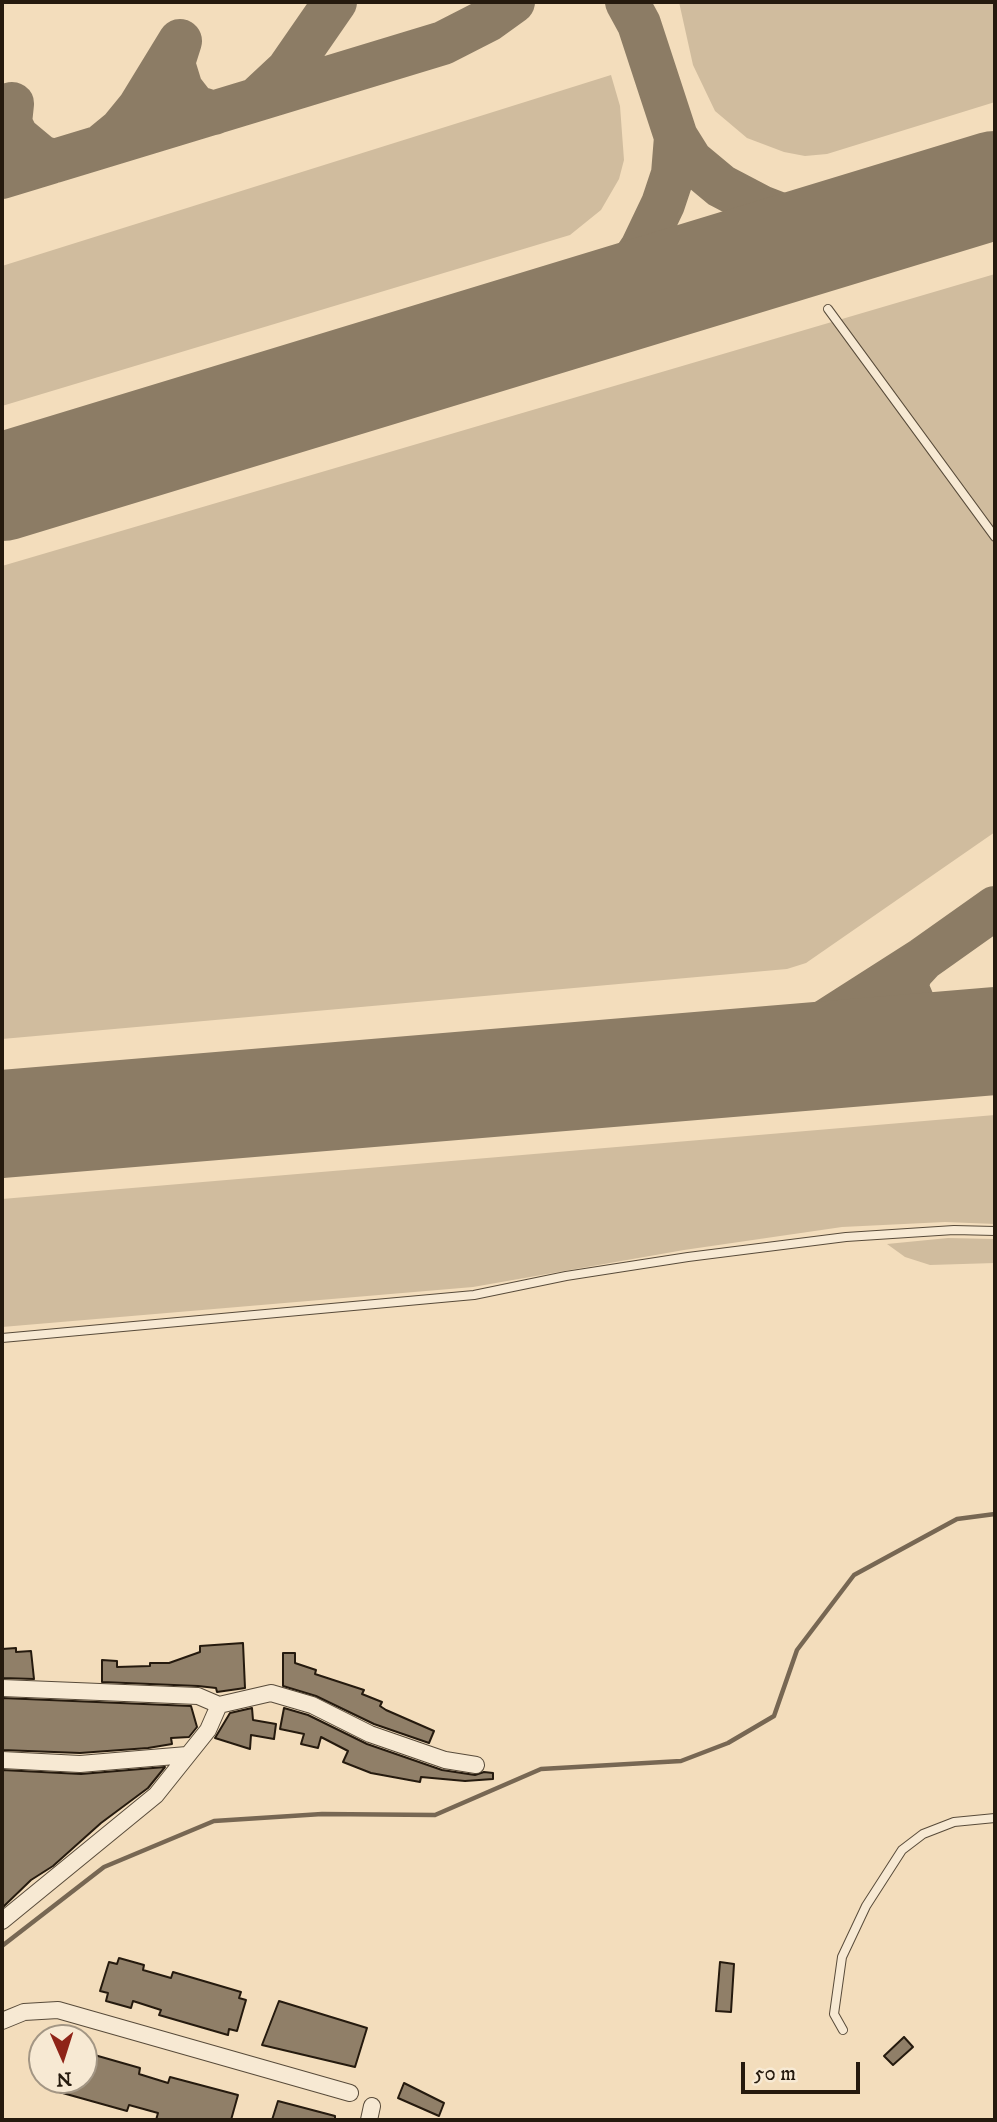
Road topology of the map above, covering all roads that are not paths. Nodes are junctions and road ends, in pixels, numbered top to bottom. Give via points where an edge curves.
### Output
1 (828, 309) dead end
2 (995, 537) edge
3 (995, 1231) edge
4 (2, 1338) edge
5 (2, 1688) edge
6 (219, 1705) junction
7 (187, 1755) junction
8 (2, 1760) edge
9 (475, 1765) dead end
10 (995, 1818) edge
11 (2, 1921) edge
12 (2, 2021) edge
13 (843, 2030) dead end
14 (350, 2093) dead end

1 - 2 lane
3 - 4 lane via 846,1237 647,1263 474,1295
5 - 6 street via 198,1696
6 - 7 street via 208,1730
6 - 9 street via 271,1693 312,1705 382,1738 445,1760
7 - 8 street via 80,1763
7 - 11 street via 156,1795
10 - 13 lane via 954,1822 923,1834 902,1850 866,1906 842,1957 834,2014
12 - 14 street via 24,2012 58,2010

